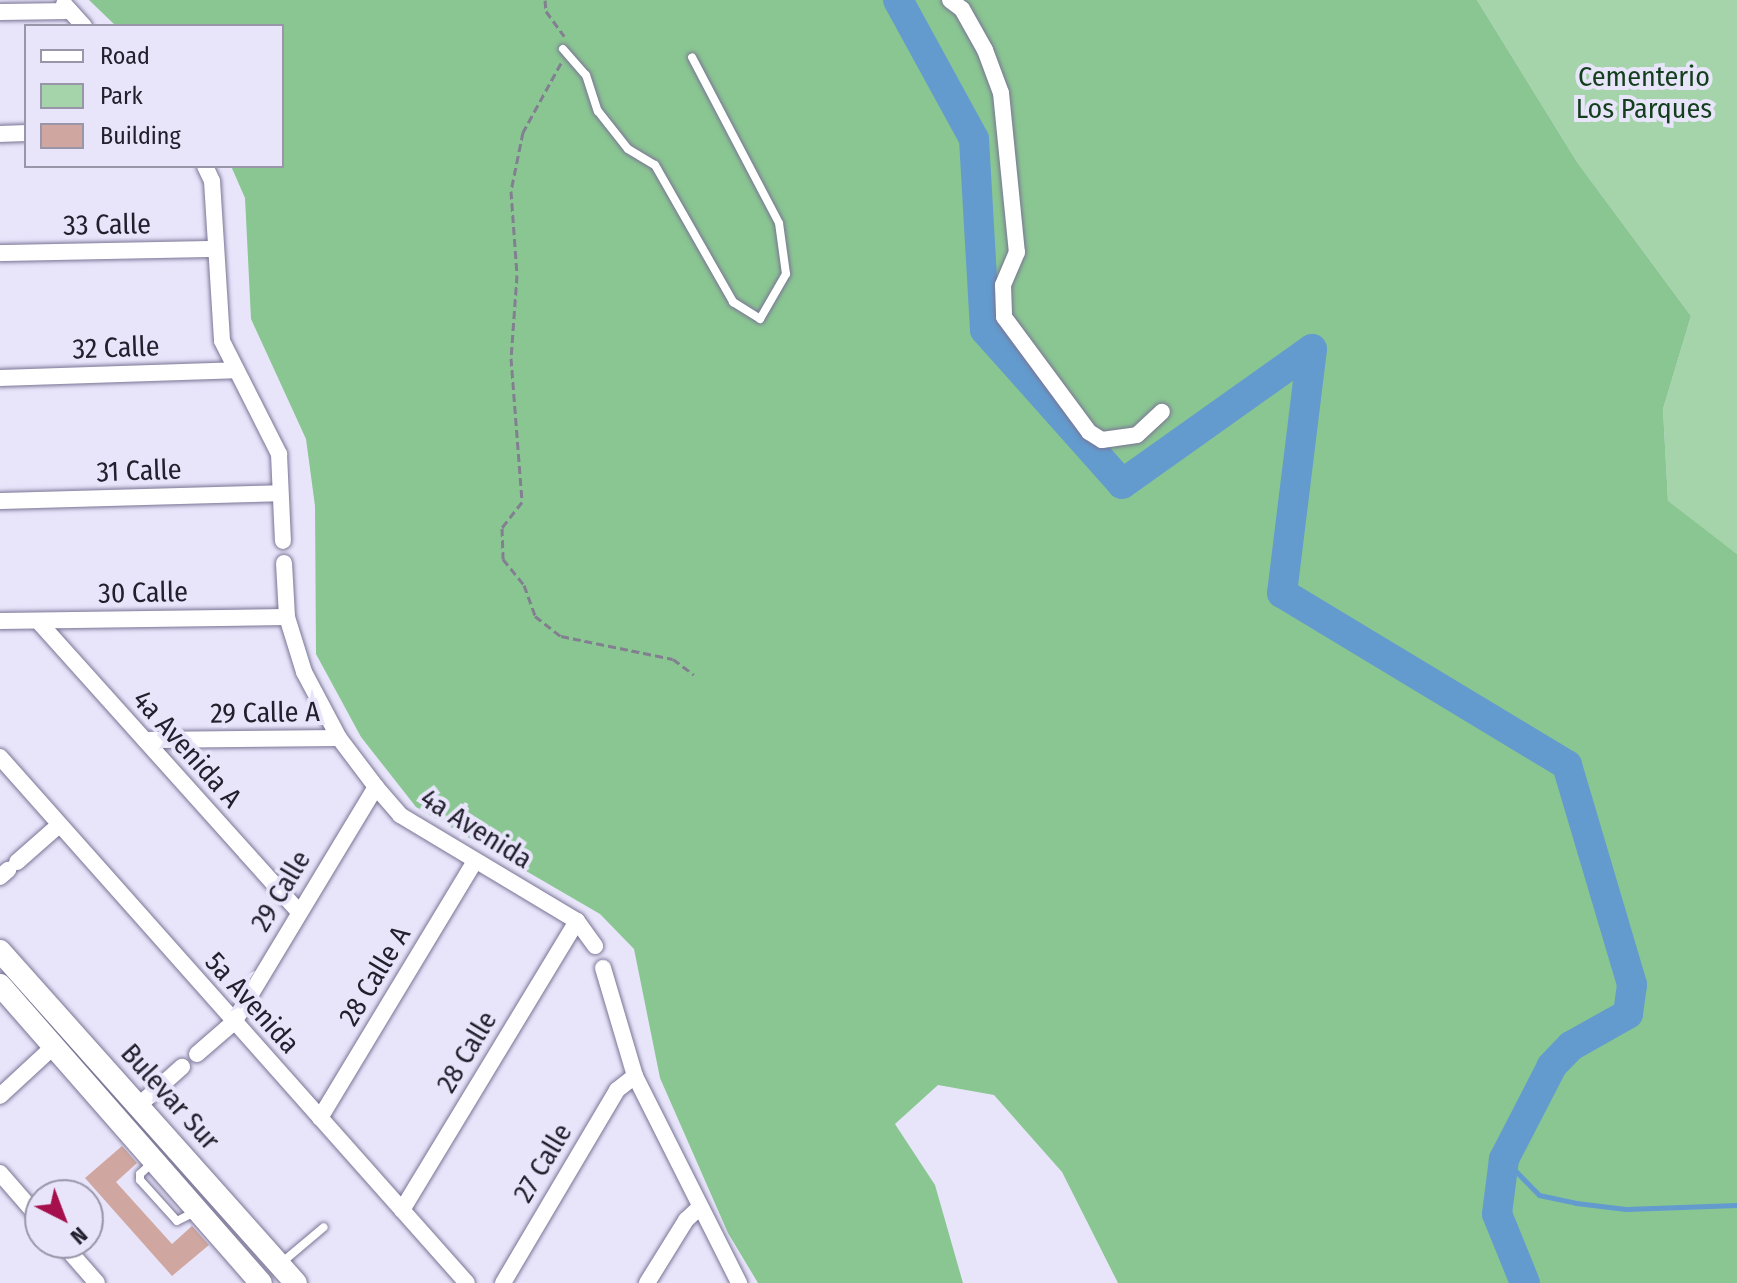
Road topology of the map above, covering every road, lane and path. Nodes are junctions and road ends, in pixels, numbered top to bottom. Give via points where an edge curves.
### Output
1 (545, 0) edge
2 (950, 0) edge
3 (65, 5) edge
4 (0, 12) edge
5 (82, 24) edge
6 (563, 49) junction
7 (692, 57) dead end
8 (24, 133) edge
9 (0, 134) edge
10 (206, 168) edge
11 (214, 249) junction
12 (0, 253) edge
13 (235, 370) junction
14 (0, 378) edge
15 (1162, 412) dead end
16 (280, 493) junction
17 (0, 501) edge
18 (283, 541) dead end
19 (284, 563) dead end
20 (287, 617) junction
21 (0, 621) edge
22 (38, 621) junction
23 (694, 675) dead end
24 (339, 738) junction
25 (145, 740) junction
26 (0, 757) edge
27 (376, 787) junction
28 (59, 825) junction
29 (475, 861) junction
30 (8, 870) edge
31 (298, 911) junction
32 (577, 921) junction
33 (595, 946) dead end
34 (0, 951) edge
35 (603, 968) dead end
36 (0, 985) edge
37 (234, 1022) junction
38 (55, 1045) junction
39 (197, 1054) dead end
40 (182, 1067) dead end
41 (635, 1076) junction
42 (0, 1096) edge
43 (138, 1106) junction
44 (320, 1118) junction
45 (0, 1173) edge
46 (24, 1201) edge
47 (700, 1207) junction
48 (402, 1210) junction
49 (324, 1227) dead end
50 (76, 1259) edge
51 (280, 1265) junction
52 (97, 1283) edge
53 (261, 1283) edge
54 (296, 1283) edge
55 (467, 1283) edge
56 (503, 1283) edge
57 (647, 1283) edge
58 (739, 1283) edge

1 - 6 path via 546,11 564,34
2 - 15 street via 962,9 985,50 1001,93 1017,252 1003,285 1004,317 1089,432 1102,440 1137,435
3 - 4 street
3 - 5 street
6 - 7 lane via 586,75 598,111 628,149 655,165 733,302 760,319 786,274 779,223
6 - 23 path via 561,63 523,132 511,191 517,275 511,358 522,502 502,528 503,559 524,585 535,616 561,636 673,659
8 - 9 street
10 - 11 street via 212,181
11 - 12 street, 33 Calle
11 - 13 street via 222,341
13 - 14 street, 32 Calle
13 - 16 street via 274,440
16 - 17 street, 31 Calle
16 - 18 street
19 - 20 street, 4a Avenida
20 - 22 street, 30 Calle
20 - 24 street, 4a Avenida via 304,672
21 - 22 street, 30 Calle
22 - 25 street, 4a Avenida A
24 - 25 street, 29 Calle A
24 - 27 street, 4a Avenida
25 - 31 street, 4a Avenida A
26 - 28 street, 5a Avenida
27 - 29 street, 4a Avenida via 400,815
27 - 31 street, 29 Calle
28 - 30 street
28 - 37 street, 5a Avenida
29 - 32 street, 4a Avenida
29 - 44 street, 28 Calle A
31 - 37 street, 29 Calle
32 - 33 street, 4a Avenida
32 - 48 street, 28 Calle
34 - 43 main road, Bulevar Sur
35 - 41 street
36 - 38 main road, Bulevar Sur
37 - 39 street, 29 Calle
37 - 44 street, 5a Avenida
38 - 42 street
38 - 53 main road, Bulevar Sur
40 - 43 street
41 - 47 street
41 - 56 street, 27 Calle via 617,1090
43 - 51 main road, Bulevar Sur
44 - 48 street, 5a Avenida
45 - 46 street
47 - 57 street via 686,1220
47 - 58 street
48 - 55 street, 5a Avenida
49 - 51 lane
50 - 52 street
51 - 54 main road, Bulevar Sur

